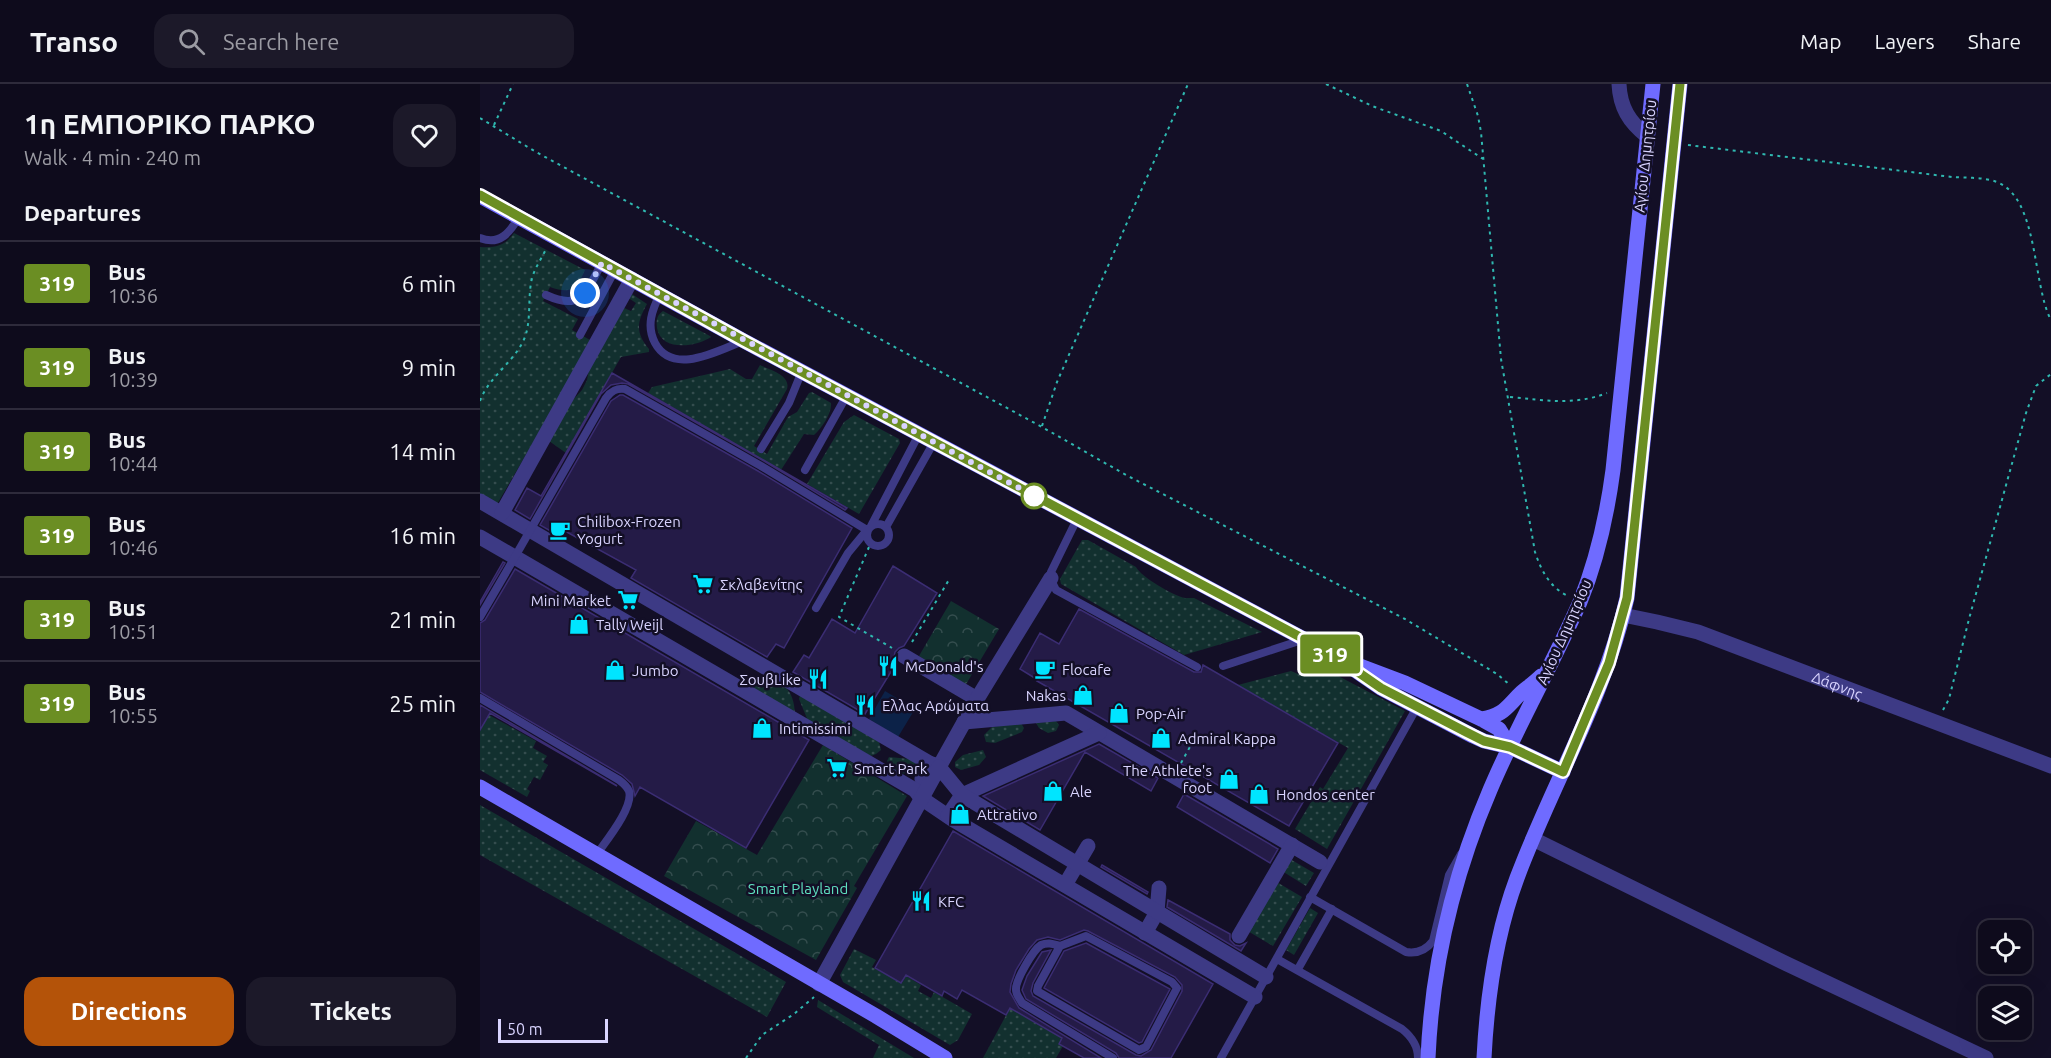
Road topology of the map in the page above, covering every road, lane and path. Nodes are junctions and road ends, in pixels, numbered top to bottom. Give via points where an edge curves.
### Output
1 (513, 84) edge
2 (1188, 84) edge
3 (1326, 84) edge
4 (1467, 84) edge
5 (1619, 84) edge
6 (1653, 84) edge
7 (1680, 84) edge
8 (480, 118) edge
9 (494, 126) junction
10 (1647, 136) junction
11 (1672, 143) junction
12 (1483, 159) junction
13 (480, 196) edge
14 (519, 217) junction
15 (480, 238) edge
16 (547, 247) dead end
17 (608, 267) junction
18 (632, 279) junction
19 (660, 294) junction
20 (546, 295) dead end
21 (2051, 320) edge
22 (580, 335) dead end
23 (744, 341) junction
24 (802, 371) junction
25 (2051, 374) edge
26 (1621, 387) junction
27 (847, 395) junction
28 (1509, 397) junction
29 (480, 401) edge
30 (1042, 427) junction
31 (919, 434) junction
32 (934, 442) junction
33 (761, 449) dead end
34 (805, 470) dead end
35 (480, 501) edge
36 (502, 513) junction
37 (1077, 519) junction
38 (885, 527) junction
39 (869, 528) junction
40 (480, 537) edge
41 (870, 544) junction
42 (950, 578) dead end
43 (1051, 578) junction
44 (1580, 601) junction
45 (816, 608) dead end
46 (1623, 615) junction
47 (480, 616) edge
48 (1304, 639) junction
49 (904, 656) junction
50 (1339, 659) junction
51 (1223, 666) dead end
52 (1197, 667) dead end
53 (1546, 673) junction
54 (1520, 694) junction
55 (480, 698) edge
56 (977, 699) junction
57 (1417, 707) junction
58 (1481, 718) junction
59 (964, 722) junction
60 (1933, 723) junction
61 (1099, 733) junction
62 (1191, 745) dead end
63 (1510, 747) junction
64 (1180, 764) dead end
65 (935, 765) junction
66 (2051, 766) edge
67 (1563, 772) junction
68 (480, 787) edge
69 (918, 794) junction
70 (962, 795) junction
71 (948, 816) junction
72 (1533, 839) junction
73 (1292, 845) junction
74 (1088, 846) dead end
75 (1469, 847) junction
76 (597, 854) junction
77 (1320, 862) dead end
78 (1077, 865) junction
79 (1065, 885) junction
80 (1159, 888) dead end
81 (1310, 897) junction
82 (1332, 909) junction
83 (1157, 912) junction
84 (1145, 933) junction
85 (1239, 936) dead end
86 (1060, 946) junction
87 (1277, 959) junction
88 (1298, 969) junction
89 (1266, 977) junction
90 (819, 984) junction
91 (1255, 997) junction
92 (746, 1058) edge
93 (945, 1058) edge
94 (1113, 1058) edge
95 (1221, 1058) edge
96 (1418, 1058) edge
97 (1428, 1058) edge
98 (1484, 1058) edge
99 (1986, 1058) edge

1 - 9 path
2 - 30 path via 1057,382
3 - 12 path via 1441,131
4 - 12 path via 1478,116
5 - 10 street via 1626,116
6 - 10 street, Αγίου Δημητρίου
7 - 11 street, Αγίου Δημητρίου
8 - 9 path
9 - 30 path via 556,164
10 - 26 street, Αγίου Δημητρίου
11 - 21 path via 1999,183 2020,203 2027,220 2041,294
11 - 46 street, Αγίου Δημητρίου
12 - 28 path via 1501,359
13 - 14 street
14 - 15 lane via 503,238
14 - 17 street
16 - 29 path via 532,280 524,338
17 - 18 street
17 - 20 lane via 578,299 561,301
17 - 22 lane
18 - 19 street
18 - 36 street
19 - 23 street
19 - 23 lane via 651,314 651,330 659,349 670,358 693,358
23 - 24 street
24 - 27 street
24 - 33 lane via 789,404
25 - 60 path via 2036,386 2026,413 1949,699
26 - 28 path via 1588,400
26 - 44 street, Αγίου Δημητρίου via 1609,501
27 - 31 street
27 - 34 lane
28 - 44 path via 1540,567 1551,584
30 - 54 path via 1126,475 1405,619 1497,674
31 - 32 street
31 - 39 lane
32 - 37 street
32 - 38 lane
35 - 36 street
36 - 65 street
37 - 43 lane
37 - 48 street
38 - 39 lane via 879,524
38 - 41 lane via 889,532 887,542 877,547
39 - 41 lane
39 - 45 lane via 848,553
39 - 47 lane, bridge via 633,393 612,391
40 - 69 street
41 - 49 path via 839,617
42 - 49 path
43 - 52 lane via 1059,593
43 - 56 street
44 - 53 street, Αγίου Δημητρίου
46 - 60 street, Δάφνης via 1698,632
46 - 67 street, Αγίου Δημητρίου via 1609,663
48 - 50 street
48 - 51 lane
49 - 56 street
50 - 57 street
50 - 58 street via 1405,683
53 - 54 street
53 - 63 street, Αγίου Δημητρίου
54 - 58 street via 1501,712
55 - 76 lane via 610,774 627,788 628,806
56 - 59 street
57 - 63 street via 1484,741
57 - 81 lane
58 - 63 street via 1499,729
59 - 61 street via 1066,713
59 - 65 street
60 - 66 street, Δάφνης
61 - 70 street
61 - 73 street
62 - 64 path
63 - 67 street
63 - 75 street, Αγίου Δημητρίου
65 - 69 street
65 - 70 street
67 - 72 street, Αγίου Δημητρίου
68 - 76 street
69 - 71 street
69 - 90 street
70 - 71 street
70 - 78 street
71 - 79 street
72 - 98 street, Αγίου Δημητρίου via 1503,930
72 - 99 street
73 - 77 street
73 - 85 street
74 - 78 street
75 - 82 lane via 1449,874 1433,942 1424,950 1406,952
75 - 97 street, Αγίου Δημητρίου via 1443,944
76 - 90 street
78 - 79 street
78 - 83 street
79 - 84 street
80 - 83 street
81 - 82 lane
81 - 87 lane
82 - 88 lane
83 - 84 street
83 - 89 street
84 - 91 street
86 - 86 lane via 1037,991 1143,1050 1177,988 1175,985 1086,936
86 - 94 lane via 1043,944 1036,949 1017,981 1017,995 1022,1003
87 - 88 lane
87 - 89 lane
88 - 96 lane via 1402,1029 1416,1046
89 - 91 lane
90 - 92 path via 815,996 762,1035
90 - 93 street
91 - 95 lane

